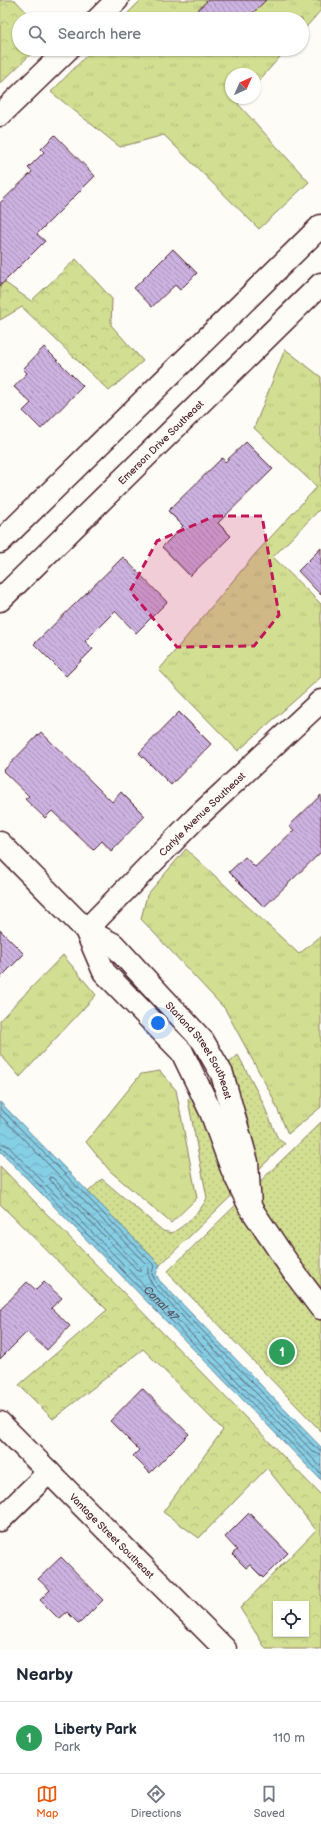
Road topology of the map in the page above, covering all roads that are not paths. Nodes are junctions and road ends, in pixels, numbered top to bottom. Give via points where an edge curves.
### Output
1 (117, 0) edge
2 (105, 12) edge
3 (61, 56) edge
4 (0, 115) edge
5 (321, 226) edge
6 (321, 284) edge
7 (0, 542) edge
8 (0, 600) edge
9 (321, 701) edge
10 (0, 843) edge
11 (86, 930) junction
12 (321, 1308) edge
13 (0, 1423) edge
14 (49, 1472) junction
15 (0, 1520) edge
16 (225, 1649) edge

1 - 2 street
3 - 4 street
5 - 7 street
6 - 8 street, Emerson Drive Southeast
9 - 11 street, Carlyle Avenue Southeast via 196,818
10 - 11 street, Starland Street Southeast
11 - 12 street, Starland Street Southeast via 104,972 182,1052 211,1112 232,1169 250,1207
13 - 14 street, Vantage Street Southeast
14 - 15 street
14 - 16 street, Vantage Street Southeast

